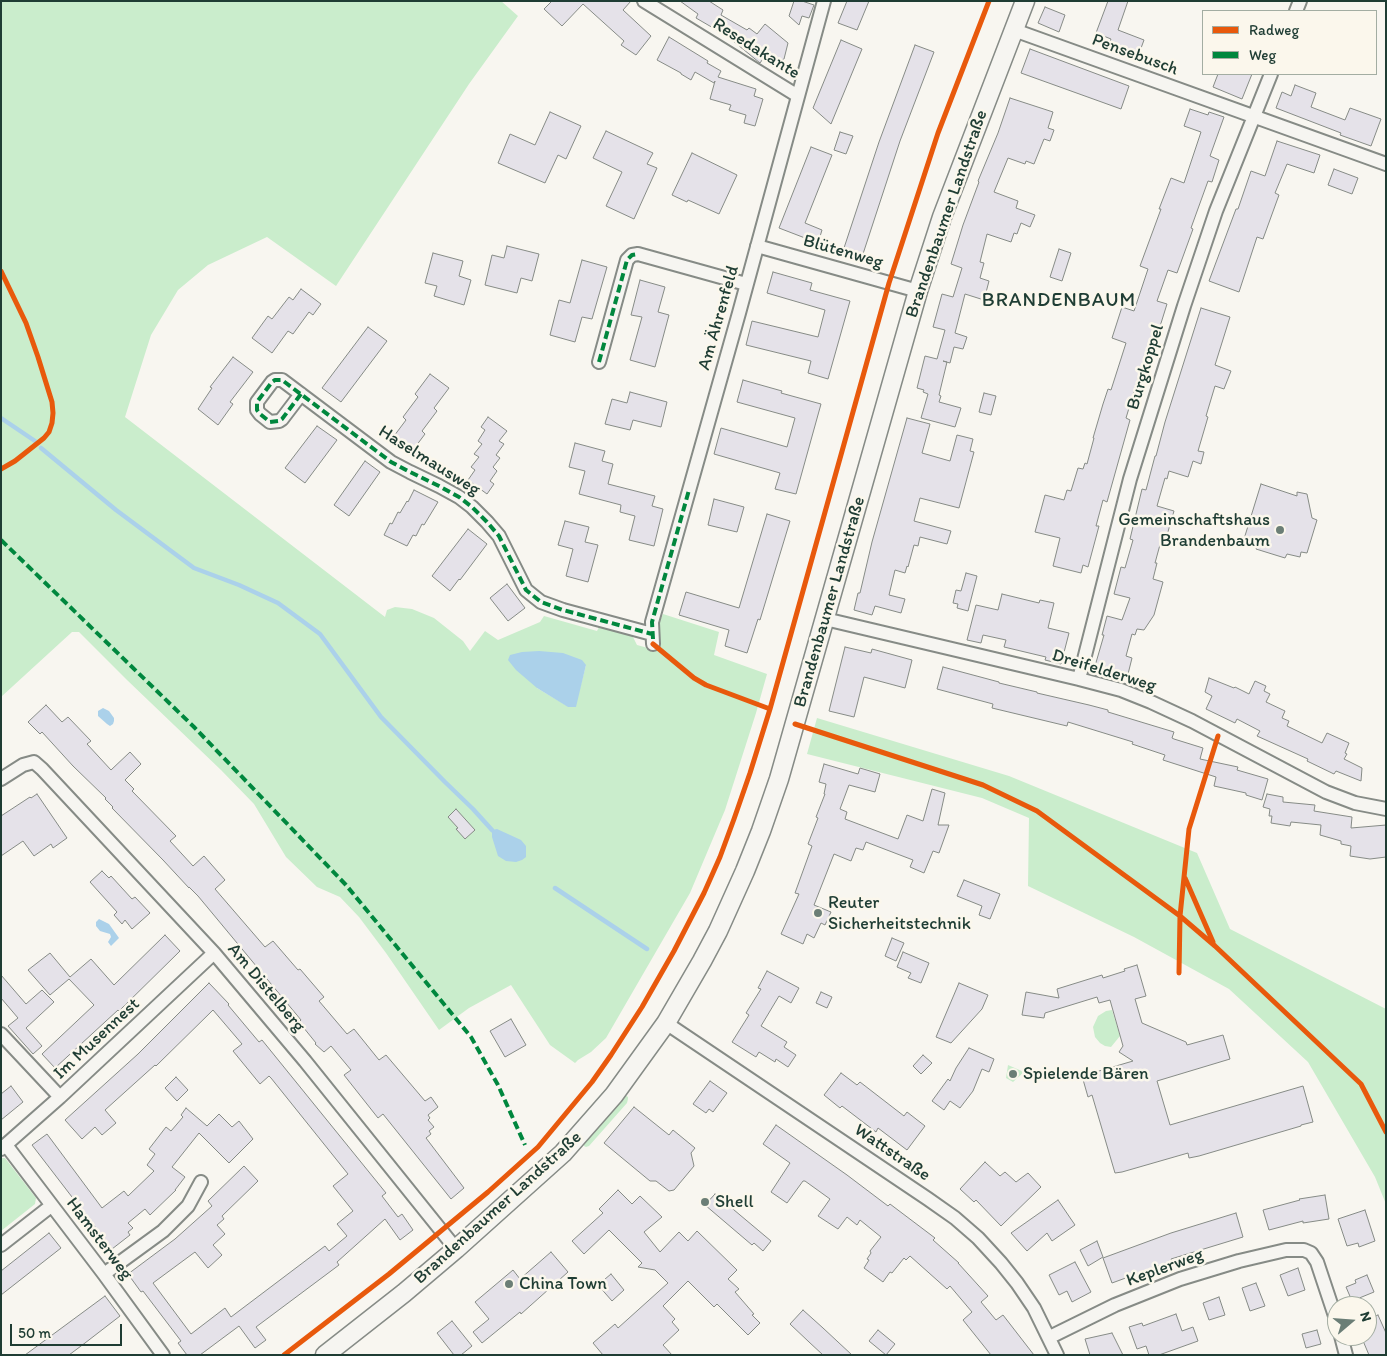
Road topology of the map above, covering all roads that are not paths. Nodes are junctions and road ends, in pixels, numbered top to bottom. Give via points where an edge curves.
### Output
1 (644, 1) edge
2 (824, 1) edge
3 (1025, 1) edge
4 (1014, 30) junction
5 (1271, 75) edge
6 (798, 96) junction
7 (1254, 117) junction
8 (1386, 164) edge
9 (757, 246) junction
10 (746, 284) junction
11 (918, 291) junction
12 (599, 362) dead end
13 (301, 394) dead end
14 (825, 619) junction
15 (653, 639) joint
16 (1079, 679) junction
17 (1, 779) edge
18 (1386, 809) edge
19 (214, 953) junction
20 (666, 1023) junction
21 (1, 1034) edge
22 (60, 1097) junction
23 (3, 1147) edge
24 (201, 1182) dead end
25 (51, 1206) junction
26 (1, 1245) edge
27 (456, 1249) junction
28 (104, 1274) junction
29 (1328, 1296) edge
30 (1050, 1337) junction
31 (162, 1355) edge
32 (325, 1355) edge
33 (1057, 1355) edge

1 - 6 street, Resedakante
2 - 6 street, Am Ährenfeld
3 - 4 main road, Brandenbaumer Landstraße
4 - 7 street, Pensebusch
4 - 11 main road, Brandenbaumer Landstraße via 945,209
5 - 7 street, Burgkoppel
6 - 9 street, Am Ährenfeld
7 - 8 street, Pensebusch
7 - 16 street, Burgkoppel via 1216,211 1135,460
9 - 10 street, Am Ährenfeld
9 - 11 street, Blütenweg
10 - 12 street via 632,255 627,260
10 - 15 street, Am Ährenfeld via 652,622
11 - 14 main road, Brandenbaumer Landstraße
13 - 15 street, Haselmausweg via 391,462 472,507 499,536 526,590 541,602
14 - 16 street, Dreifelderweg
14 - 20 main road, Brandenbaumer Landstraße via 789,747 761,831 718,931
16 - 18 street, Dreifelderweg via 1121,690 1172,711 1326,792 1354,803
17 - 19 street, Am Distelberg via 34,762 42,768
19 - 22 street, Im Musennest
19 - 27 street, Am Distelberg
20 - 27 main road, Brandenbaumer Landstraße via 614,1095 563,1153
20 - 30 street, Wattstraße via 955,1218 1001,1263 1034,1308
21 - 22 street
22 - 23 street, Im Musennest
23 - 25 street, Hamsterweg
24 - 28 street via 188,1206 163,1231
25 - 26 street
25 - 28 street, Hamsterweg
27 - 32 main road, Brandenbaumer Landstraße
28 - 31 street, Hamsterweg
29 - 30 street, Keplerweg via 1311,1253 1286,1250 1180,1279
30 - 33 street, Wattstraße

